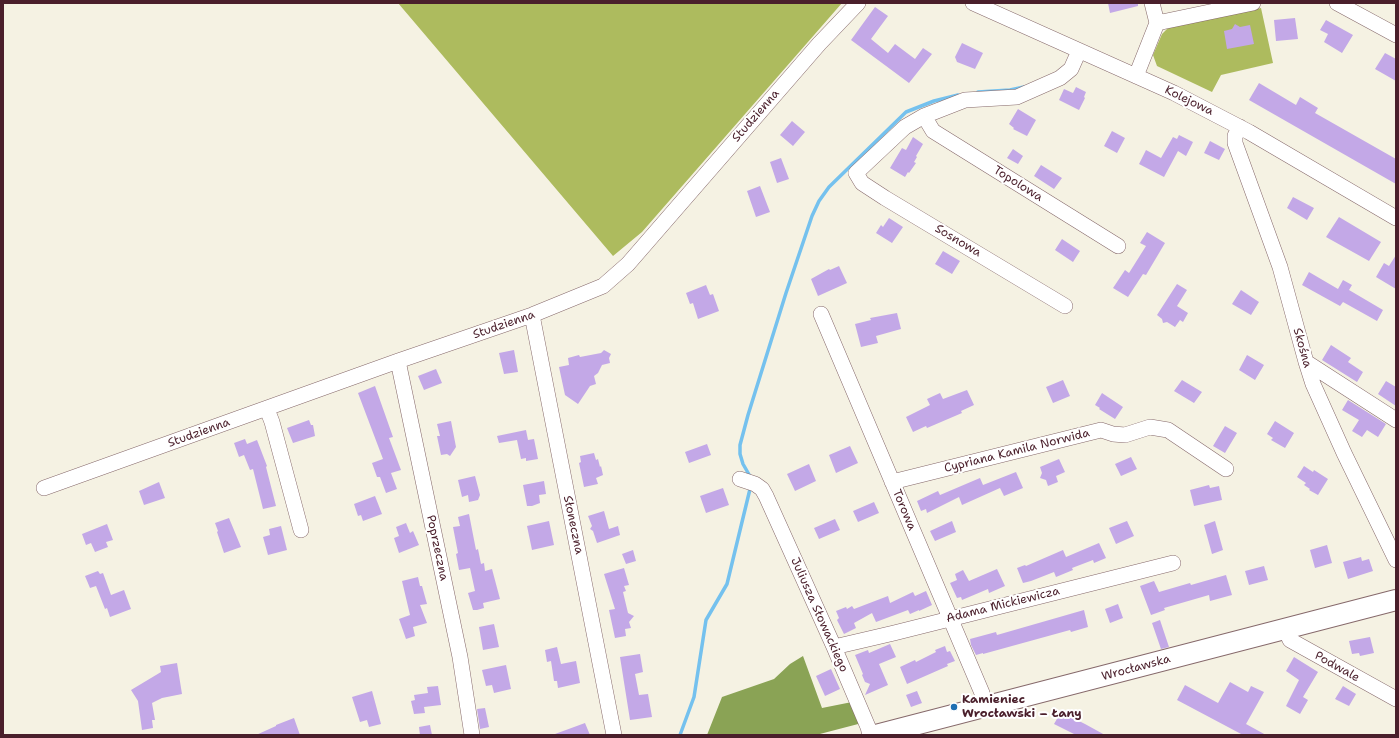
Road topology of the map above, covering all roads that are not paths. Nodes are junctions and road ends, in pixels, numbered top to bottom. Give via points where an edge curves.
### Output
1 (858, 3) edge
2 (973, 3) edge
3 (1152, 3) edge
4 (1253, 3) edge
5 (1337, 3) edge
6 (1157, 23) junction
7 (1396, 35) edge
8 (1079, 51) junction
9 (1136, 76) junction
10 (924, 116) junction
11 (1240, 127) junction
12 (1396, 218) edge
13 (1118, 246) dead end
14 (1065, 306) dead end
15 (821, 314) dead end
16 (532, 315) junction
17 (398, 361) junction
18 (1306, 362) junction
19 (267, 409) junction
20 (1396, 420) edge
21 (1226, 469) dead end
22 (740, 479) dead end
23 (892, 482) junction
24 (44, 488) dead end
25 (301, 530) dead end
26 (1396, 560) edge
27 (1173, 562) dead end
28 (1396, 600) edge
29 (950, 619) junction
30 (1285, 629) junction
31 (834, 647) junction
32 (1396, 699) edge
33 (986, 707) junction
34 (472, 735) edge
35 (614, 735) edge
36 (870, 735) edge
37 (876, 735) edge

1 - 16 street, Studzienna via 628,264 603,286
2 - 8 street, Kolejowa
3 - 6 street
4 - 6 street
5 - 7 street
6 - 9 street
8 - 9 street, Kolejowa
8 - 10 street via 1071,69 1060,78 1017,97 965,100
9 - 11 street, Kolejowa
10 - 13 street, Topolowa via 933,131
10 - 14 street, Sosnowa via 905,127 856,173 862,183
11 - 12 street, Kolejowa
11 - 18 street, Skośna via 1235,136 1235,143 1280,267
15 - 23 street, Torowa
16 - 17 street, Studzienna
16 - 35 street, Słoneczna
17 - 19 street, Studzienna
17 - 34 street, Poprzeczna via 460,657
18 - 20 street
18 - 26 street, Skośna via 1344,453
19 - 24 street, Studzienna
19 - 25 street
21 - 23 street, Cypriana Kamila Norwida via 1168,430 1150,428 1125,435 1101,430
22 - 31 street, Juliusza Słowackiego via 755,484 766,496
23 - 29 street, Torowa
27 - 29 street, Adama Mickiewicza
28 - 30 main road, Wrocławska
29 - 31 street, Adama Mickiewicza
29 - 33 street, Torowa
30 - 32 street, Podwale via 1290,640
30 - 33 main road, Wrocławska
31 - 36 street, Juliusza Słowackiego
33 - 37 main road, Wrocławska

